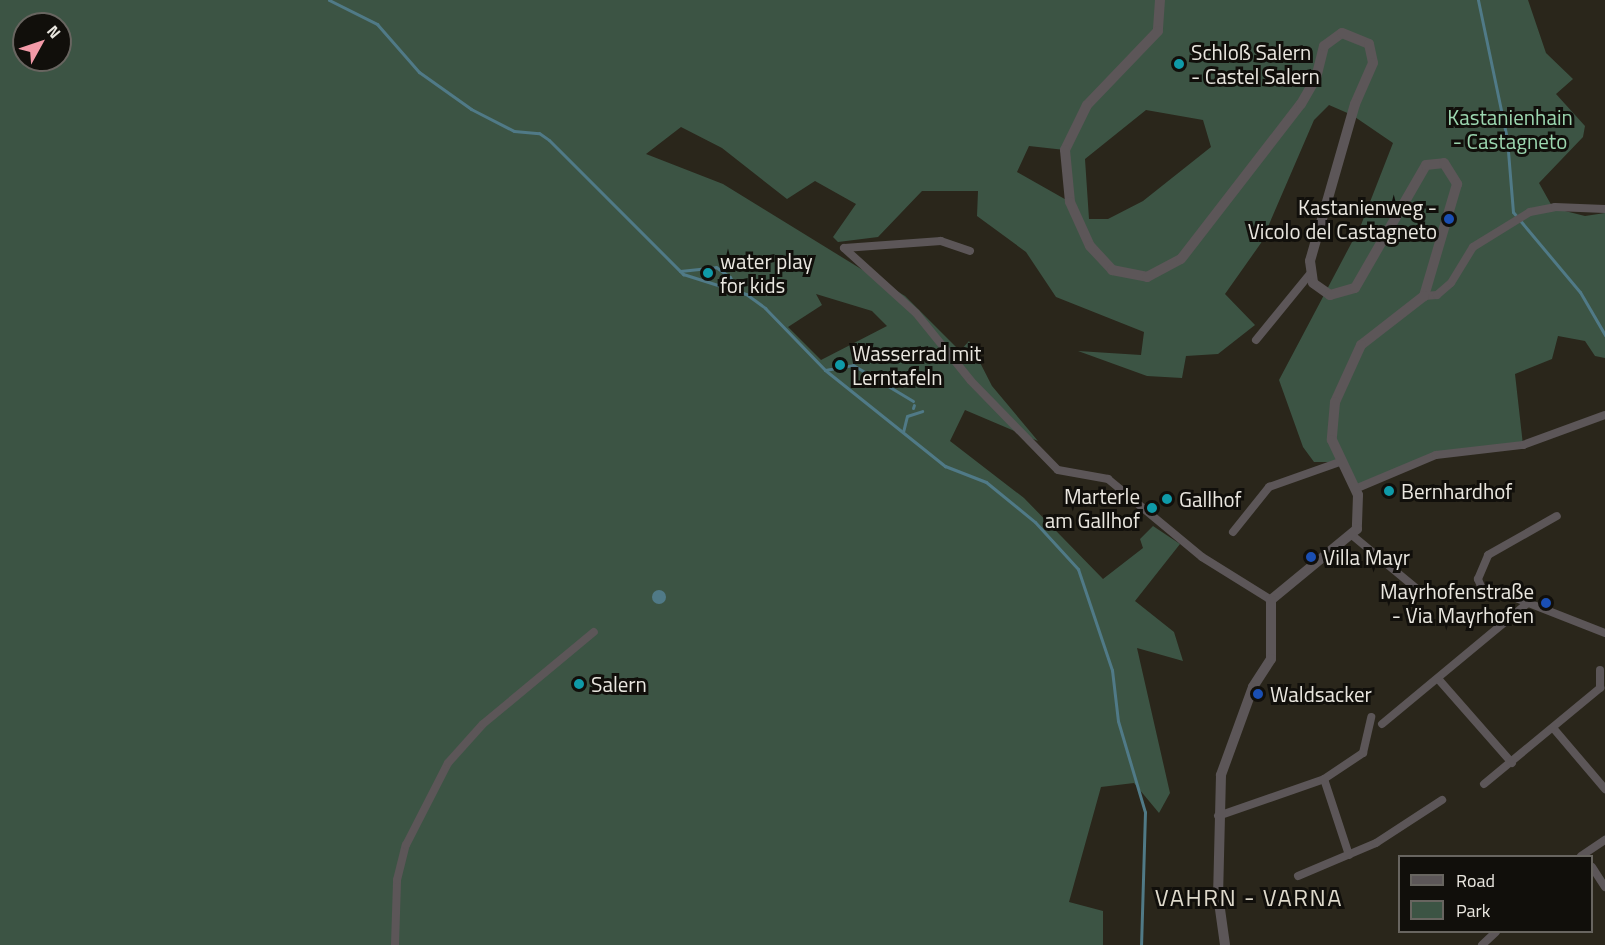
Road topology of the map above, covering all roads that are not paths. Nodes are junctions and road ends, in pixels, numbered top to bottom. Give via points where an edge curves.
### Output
1 (1160, 0) edge
2 (1605, 209) edge
3 (970, 251) dead end
4 (1309, 275) junction
5 (1424, 296) junction
6 (1256, 340) dead end
7 (1605, 415) edge
8 (1340, 462) junction
9 (1355, 489) junction
10 (1557, 516) dead end
11 (1233, 532) dead end
12 (1353, 536) junction
13 (1483, 591) junction
14 (1271, 600) junction
15 (1529, 602) junction
16 (594, 632) dead end
17 (1605, 633) edge
18 (1600, 670) dead end
19 (1440, 681) junction
20 (1371, 717) dead end
21 (1382, 724) dead end
22 (1554, 729) junction
23 (1512, 763) junction
24 (1323, 779) junction
25 (1484, 784) dead end
26 (1605, 789) edge
27 (1442, 800) dead end
28 (1218, 816) junction
29 (1605, 840) edge
30 (1349, 855) junction
31 (1584, 855) edge
32 (1593, 869) edge
33 (1298, 876) dead end
34 (1605, 887) edge
35 (1495, 933) edge
36 (1223, 944) edge
37 (395, 945) edge
38 (1482, 945) edge

1 - 4 street via 1158,31 1087,105 1065,150 1070,202 1090,246 1112,270 1129,277 1158,274 1181,259 1311,90 1324,46 1351,32 1369,44 1373,63 1355,104
2 - 5 street via 1555,207 1526,215 1473,247 1460,274 1437,295
3 - 14 street via 941,241 844,248 916,313 971,381 1058,470 1108,479 1202,557
4 - 5 street via 1330,295 1354,288 1408,204 1419,173 1426,165 1444,163 1457,184
4 - 6 street
5 - 8 street via 1376,330 1350,364 1332,415
7 - 9 street via 1523,445 1436,455
8 - 9 street
8 - 11 street via 1269,487
9 - 12 street via 1361,515
10 - 13 street via 1488,555 1478,579
12 - 13 street via 1428,598
12 - 14 street
13 - 15 street
14 - 28 street via 1271,659 1254,687 1225,761
15 - 17 street
15 - 19 street
16 - 37 street via 503,707 448,762 405,845 397,880
18 - 22 street via 1600,688
19 - 21 street
19 - 23 street
20 - 24 street via 1363,753
22 - 23 street
22 - 26 street
23 - 25 street
24 - 28 street
24 - 30 street
27 - 30 street
28 - 36 street
29 - 31 street
30 - 33 street
32 - 34 street
35 - 38 street

